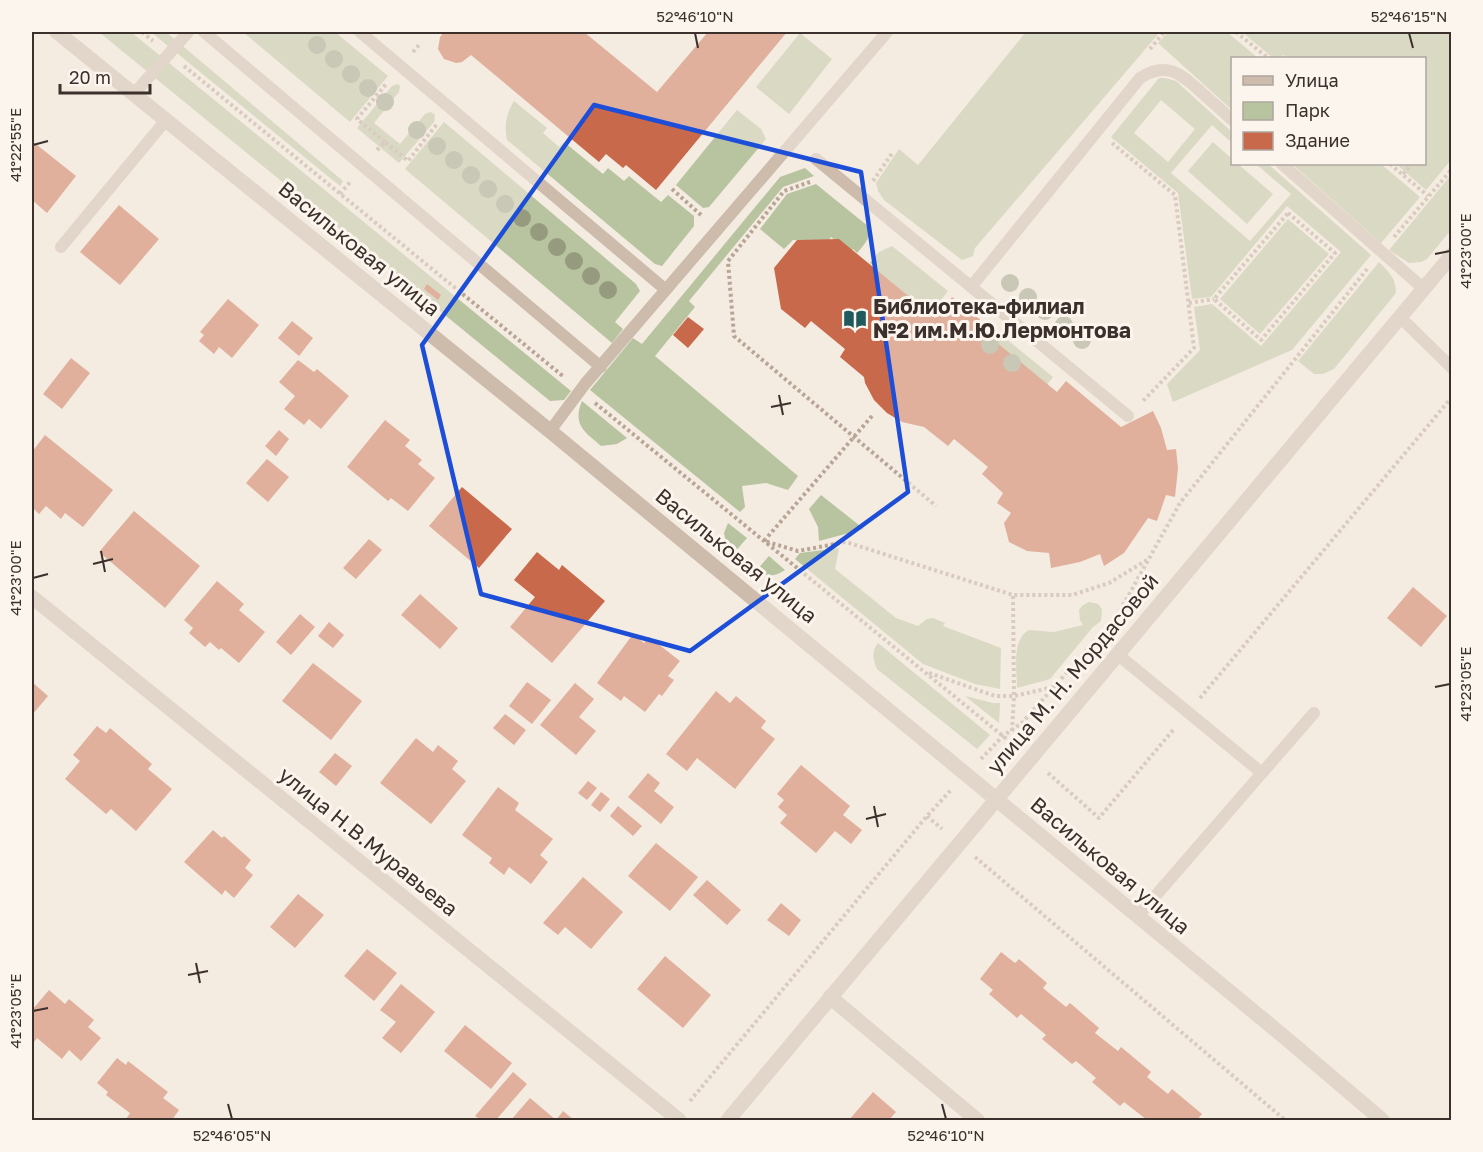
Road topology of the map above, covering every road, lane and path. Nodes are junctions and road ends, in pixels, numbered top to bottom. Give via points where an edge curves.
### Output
1 (57, 32) edge
2 (142, 32) edge
3 (188, 32) edge
4 (204, 32) edge
5 (360, 32) edge
6 (887, 32) edge
7 (1236, 32) edge
8 (159, 45) dead end
9 (419, 45) dead end
10 (1267, 57) edge
11 (175, 59) dead end
12 (401, 66) junction
13 (134, 94) junction
14 (450, 108) junction
15 (1231, 118) edge
16 (166, 120) junction
17 (1107, 138) dead end
18 (385, 141) junction
19 (816, 159) dead end
20 (1283, 165) edge
21 (1391, 165) edge
22 (1411, 165) edge
23 (364, 166) junction
24 (1452, 169) edge
25 (1403, 174) junction
26 (815, 180) dead end
27 (672, 189) dead end
28 (340, 194) junction
29 (1428, 196) junction
30 (705, 219) dead end
31 (61, 247) dead end
32 (1382, 252) junction
33 (1452, 255) edge
34 (971, 287) junction
35 (1424, 289) junction
36 (666, 290) junction
37 (1214, 300) junction
38 (1189, 303) junction
39 (1400, 317) junction
40 (601, 367) junction
41 (1452, 368) edge
42 (581, 392) junction
43 (1452, 397) edge
44 (872, 416) dead end
45 (1128, 416) joint
46 (550, 431) junction
47 (854, 436) junction
48 (936, 506) dead end
49 (764, 541) junction
50 (1148, 559) junction
51 (1013, 595) junction
52 (32, 597) edge
53 (1117, 654) junction
54 (925, 671) junction
55 (1054, 687) junction
56 (1014, 696) junction
57 (1188, 712) junction
58 (1314, 713) dead end
59 (1011, 732) junction
60 (1003, 736) junction
61 (1030, 758) junction
62 (1262, 773) junction
63 (966, 774) junction
64 (996, 799) junction
65 (927, 816) junction
66 (959, 844) junction
67 (1138, 916) junction
68 (830, 998) junction
69 (677, 1119) edge
70 (728, 1120) edge
71 (977, 1120) edge
72 (1285, 1120) edge
73 (1382, 1120) edge

1 - 13 street, Васильковая улица
2 - 8 path
3 - 13 lane
4 - 23 lane
5 - 12 lane
6 - 36 lane
7 - 10 path
9 - 12 path
11 - 28 path
12 - 14 lane
12 - 18 path via 357,119
13 - 16 street, Васильковая улица
14 - 18 path via 408,160
14 - 36 lane
15 - 34 lane via 1177,73 1165,69 1148,73 1135,84
16 - 31 lane
16 - 46 street, Васильковая улица
17 - 38 path via 1175,195
18 - 23 path
19 - 34 lane
20 - 32 lane
21 - 25 path
22 - 25 path
23 - 28 path
23 - 40 lane
24 - 29 path
25 - 29 path
26 - 47 path via 784,191 728,261 735,336
27 - 30 path
28 - 42 path
29 - 32 path
32 - 35 lane
32 - 50 path via 1180,503
33 - 35 street, улица М. Н. Мордасовой
34 - 45 lane
35 - 39 street, улица М. Н. Мордасовой
36 - 40 lane
37 - 37 path via 1260,340 1335,253 1288,213
37 - 38 path
38 - 45 path via 1194,348
39 - 41 lane
39 - 53 street, улица М. Н. Мордасовой
40 - 42 lane
42 - 46 lane
42 - 49 path
43 - 57 path
44 - 47 path
46 - 63 street, Васильковая улица
47 - 48 path
47 - 49 path
49 - 51 path via 798,551 846,542
49 - 54 path
50 - 51 path via 1109,583 1072,595
50 - 55 path via 1117,616
51 - 56 path
52 - 69 street, улица Н.В.Муравьева
53 - 57 lane
53 - 61 street, улица М. Н. Мордасовой
54 - 56 path via 996,696
54 - 60 path
55 - 56 path
55 - 59 path
56 - 59 path
57 - 61 path via 1099,818
57 - 62 lane
58 - 62 lane
59 - 60 path
60 - 61 path
60 - 63 path
61 - 64 street, улица М. Н. Мордасовой
62 - 67 lane
63 - 64 street, Васильковая улица
63 - 65 path
64 - 66 street, улица М. Н. Мордасовой
64 - 67 street, Васильковая улица
65 - 66 path
65 - 69 path
66 - 68 street, улица М. Н. Мордасовой
66 - 72 path
67 - 73 street, Васильковая улица
68 - 70 street, улица М. Н. Мордасовой
68 - 71 street

